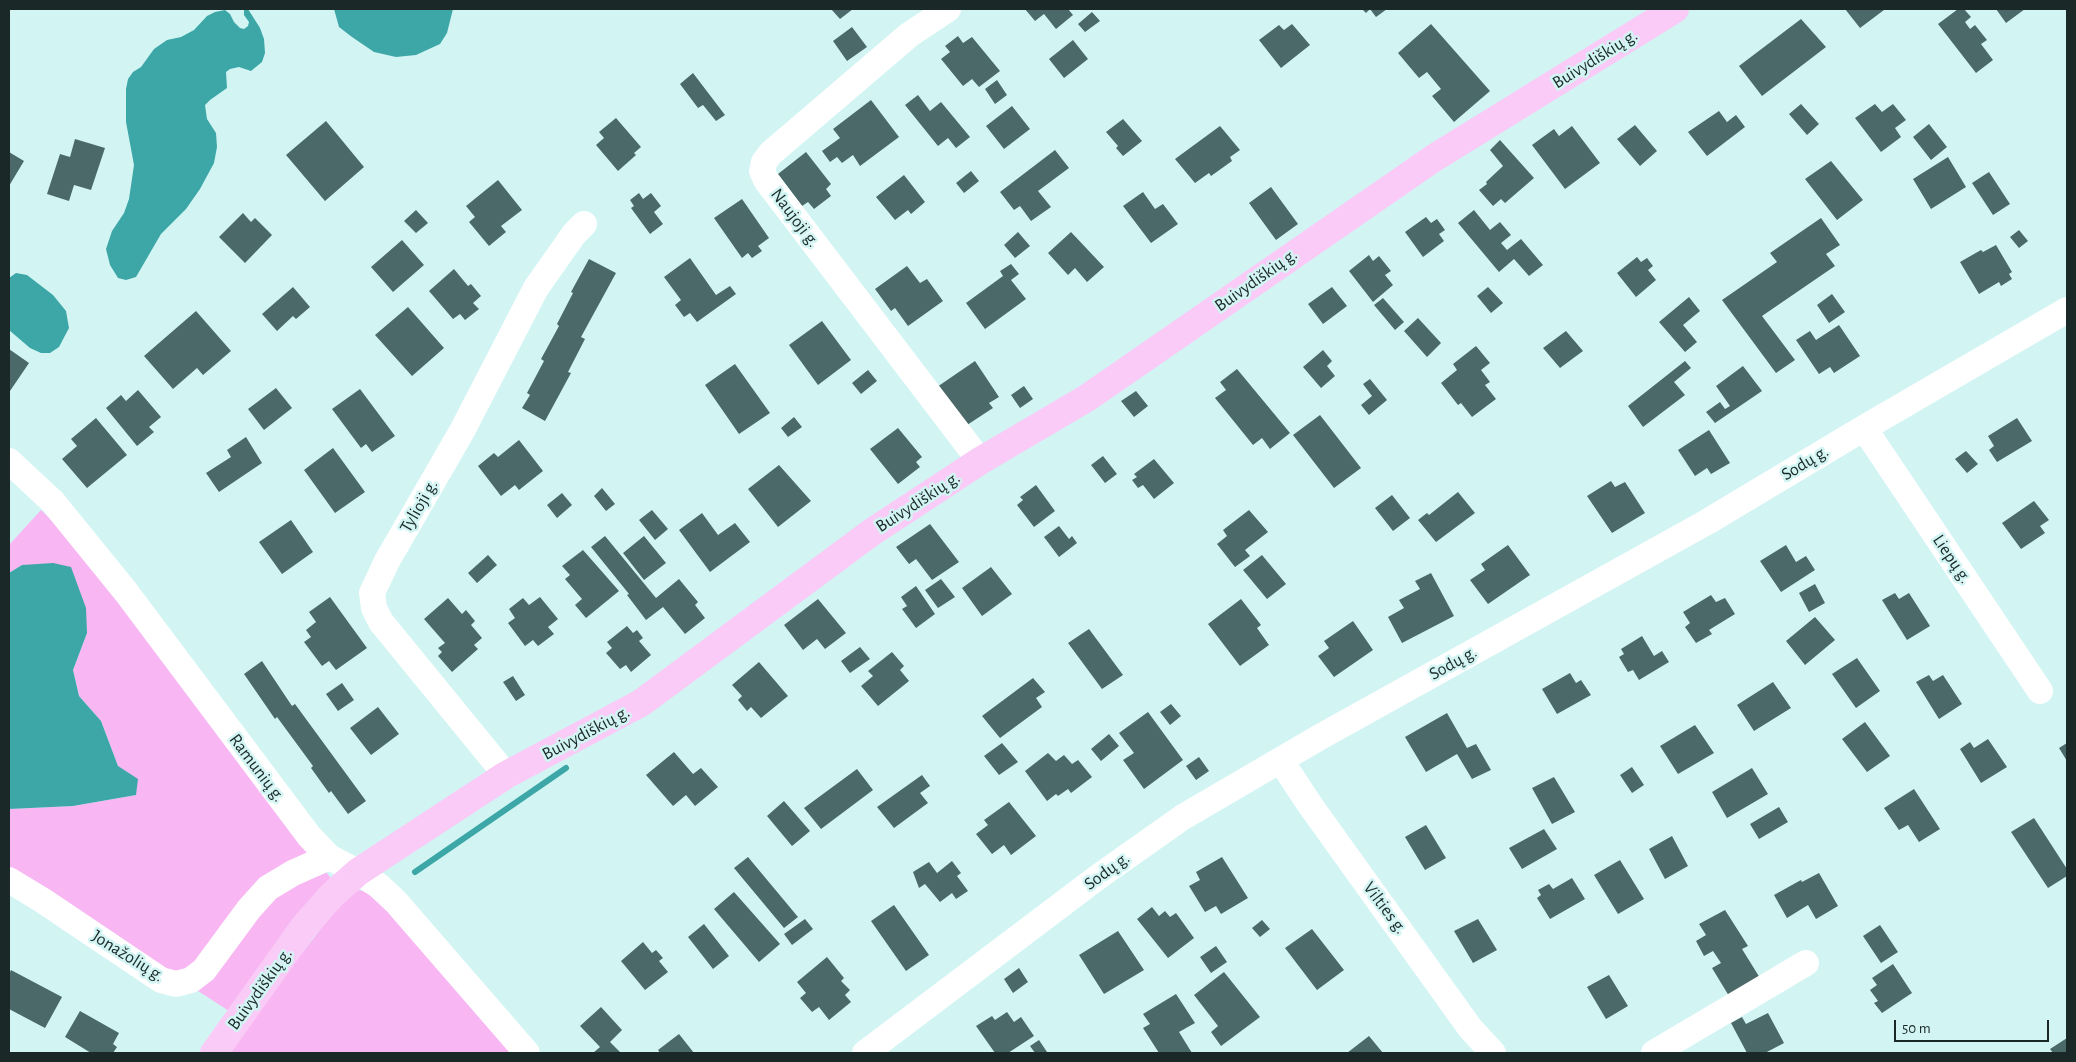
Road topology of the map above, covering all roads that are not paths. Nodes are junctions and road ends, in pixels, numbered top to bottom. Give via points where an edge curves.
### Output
1 (948, 9) edge
2 (1675, 9) edge
3 (584, 224) dead end
4 (2067, 310) edge
5 (1864, 428) junction
6 (9, 461) edge
7 (980, 461) junction
8 (2040, 691) dead end
9 (1281, 761) junction
10 (506, 775) junction
11 (329, 857) junction
12 (358, 872) junction
13 (9, 880) edge
14 (1806, 963) dead end
15 (214, 1053) edge
16 (527, 1053) edge
17 (864, 1053) edge
18 (1493, 1053) edge
19 (1654, 1053) edge

1 - 7 street, Naujoji g. via 909,35 771,153 762,171
2 - 7 main road, Buivydiškių g. via 1434,158 1087,398
3 - 10 street, Tylioji g. via 536,288 462,431 372,592 374,608 381,622
4 - 5 street, Sodų g.
5 - 8 street, Liepų g.
5 - 9 street, Sodų g. via 1707,522
6 - 11 street, Ramunių g. via 53,502 126,592 309,836
7 - 10 main road, Buivydiškių g. via 872,532 641,703
9 - 17 street, Sodų g. via 1183,817
9 - 18 street, Vilties g. via 1470,1028
10 - 12 main road, Buivydiškių g.
11 - 12 street, Ramunių g.
11 - 13 street, Jonažolių g. via 268,888 204,970 191,980 176,984 161,980
12 - 15 main road, Buivydiškių g. via 303,928
12 - 16 street, Ramunių g. via 396,902
14 - 19 street

